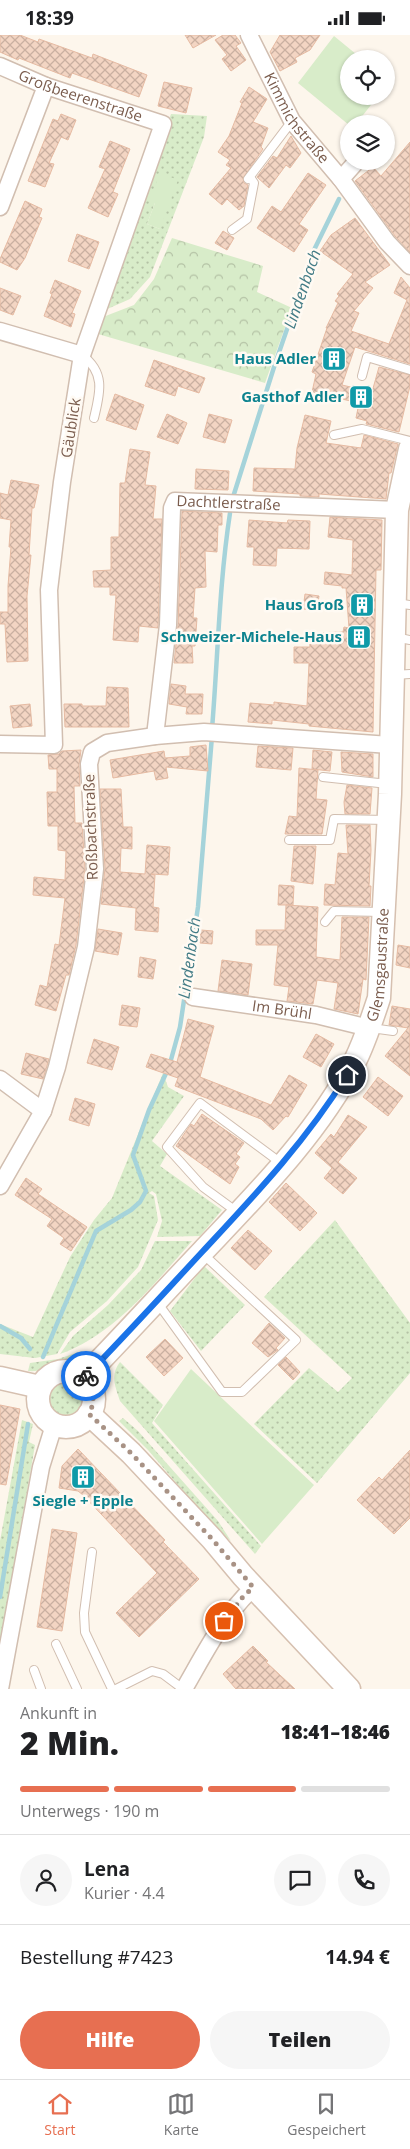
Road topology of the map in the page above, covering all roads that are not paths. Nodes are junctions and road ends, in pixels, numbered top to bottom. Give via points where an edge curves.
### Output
1 (249, 36) edge
2 (0, 66) edge
3 (46, 86) junction
4 (292, 121) junction
5 (163, 124) joint
6 (348, 170) edge
7 (340, 179) junction
8 (1, 201) edge
9 (232, 230) dead end
10 (410, 266) edge
11 (0, 331) edge
12 (82, 355) junction
13 (410, 370) edge
14 (362, 376) dead end
15 (94, 419) dead end
16 (334, 435) dead end
17 (410, 441) edge
18 (410, 449) edge
19 (407, 480) edge
20 (398, 509) junction
21 (402, 604) edge
22 (402, 638) edge
23 (401, 675) edge
24 (155, 736) junction
25 (0, 744) edge
26 (390, 745) junction
27 (323, 777) dead end
28 (390, 784) junction
29 (389, 820) junction
30 (289, 840) dead end
31 (384, 912) junction
32 (325, 922) dead end
33 (193, 997) dead end
34 (369, 1027) junction
35 (393, 1031) dead end
36 (0, 1079) edge
37 (43, 1111) junction
38 (282, 1164) junction
39 (0, 1186) edge
40 (239, 1213) junction
41 (201, 1253) junction
42 (156, 1302) junction
43 (0, 1378) edge
44 (83, 1378) junction
45 (40, 1387) junction
46 (89, 1414) junction
47 (54, 1425) junction
48 (92, 1552) dead end
49 (253, 1587) junction
50 (56, 1644) dead end
51 (34, 1670) dead end
52 (0, 1689) edge
53 (41, 1689) edge
54 (77, 1689) edge
55 (112, 1689) edge
56 (116, 1689) edge
57 (183, 1689) edge
58 (349, 1689) edge

1 - 4 street, Kimmichstraße
2 - 3 street, Großbeerenstraße
3 - 5 street, Großbeerenstraße
3 - 8 street
4 - 7 street, Kimmichstraße
4 - 9 lane via 249,178 254,183 247,219
5 - 12 street, Gäublick
6 - 7 street
7 - 10 street, Kimmichstraße via 387,242
11 - 12 street
12 - 15 lane via 91,362 100,379
12 - 25 street, Gäublick via 49,590 54,745
13 - 14 lane via 367,357
16 - 17 lane via 362,429
18 - 19 main road, Glemsgaustraße
19 - 20 main road, Glemsgaustraße
20 - 21 main road, Glemsgaustraße
20 - 24 street, Dachtlerstraße via 175,501 172,508 168,625
21 - 22 main road, Glemsgaustraße
22 - 23 main road, Glemsgaustraße
23 - 26 main road, Glemsgaustraße
24 - 26 street, Roßbachstraße via 204,732
24 - 37 street, Roßbachstraße via 106,743 92,752 89,764 95,869 86,947
26 - 28 main road, Glemsgaustraße
27 - 28 lane
28 - 29 main road, Glemsgaustraße
29 - 30 lane via 334,819 330,840
29 - 31 main road, Glemsgaustraße
31 - 32 lane via 334,911
31 - 34 main road, Glemsgaustraße via 379,997
33 - 34 street, Im Brühl via 316,1015
34 - 35 lane
34 - 38 main road, Glemsgaustraße via 355,1061 323,1113
36 - 37 street
37 - 39 street, Roßbachstraße
38 - 40 main road, Glemsgaustraße
38 - 40 lane via 200,1103 167,1147 204,1187
40 - 41 main road, Glemsgaustraße
41 - 42 main road, Glemsgaustraße
41 - 42 lane via 296,1340 242,1392 222,1392
42 - 44 main road, Glemsgaustraße
43 - 45 main road
44 - 45 main road via 72,1372 60,1372 48,1377
44 - 46 main road via 94,1399
45 - 47 main road via 39,1409
46 - 47 main road via 74,1426
46 - 49 main road via 131,1453
47 - 52 street via 41,1467
48 - 55 lane via 84,1613 85,1631
49 - 57 street via 224,1621
49 - 58 main road
50 - 54 lane
51 - 53 lane
56 - 57 lane via 152,1671 163,1674

